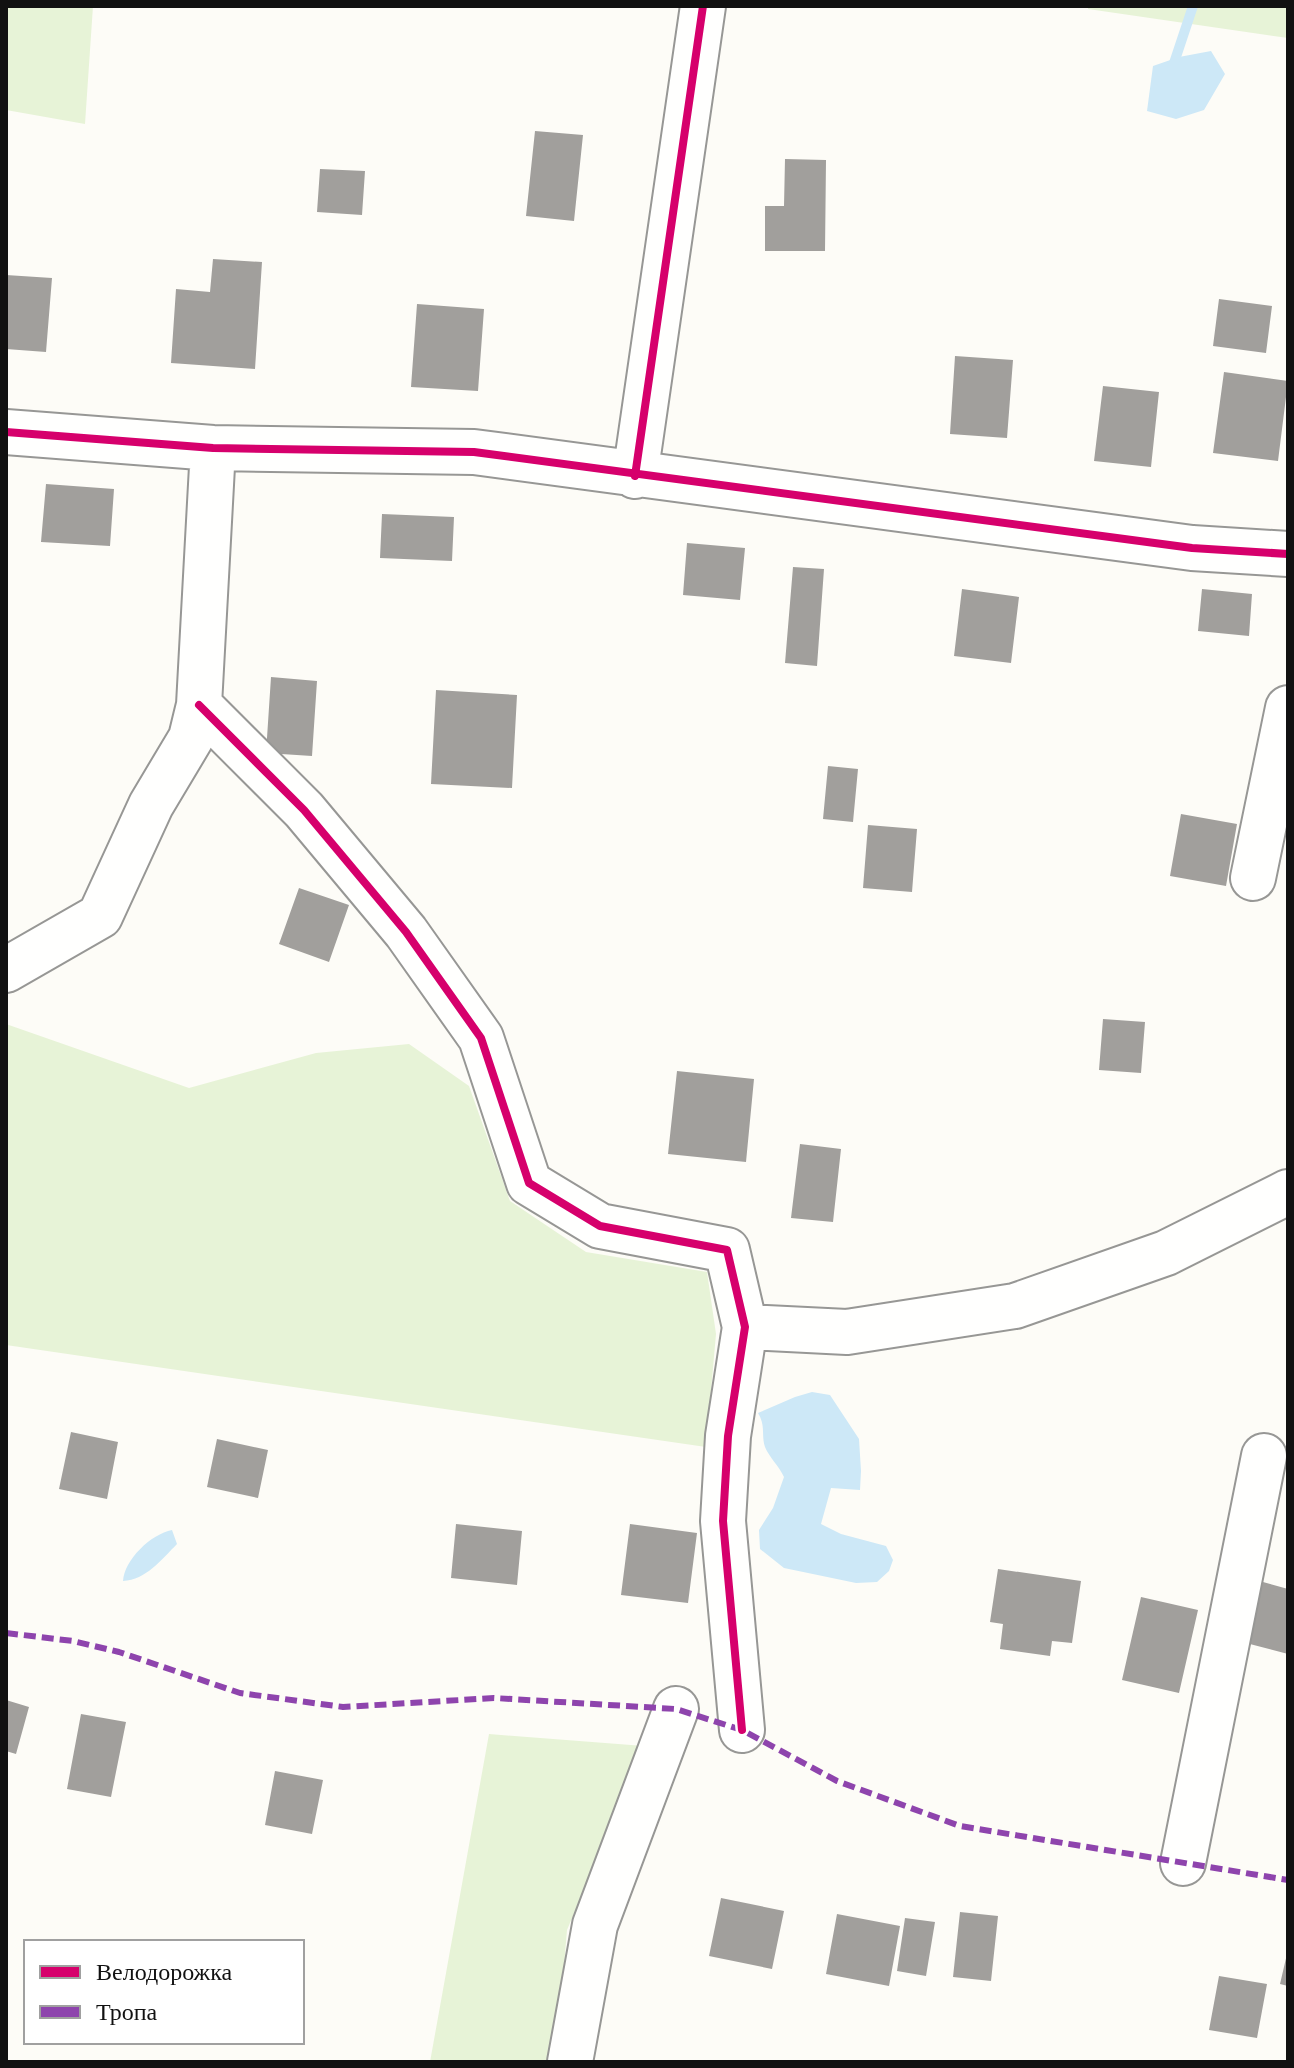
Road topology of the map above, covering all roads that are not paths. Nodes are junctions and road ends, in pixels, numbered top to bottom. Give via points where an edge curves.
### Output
1 (703, 6) edge
2 (6, 432) edge
3 (213, 448) junction
4 (635, 476) junction
5 (1288, 554) edge
6 (199, 705) junction
7 (1288, 708) edge
8 (1253, 878) dead end
9 (6, 970) edge
10 (1288, 1192) edge
11 (745, 1327) junction
12 (1264, 1456) dead end
13 (676, 1709) dead end
14 (742, 1730) dead end
15 (1183, 1863) dead end
16 (570, 2062) edge

1 - 4 street
2 - 3 street
3 - 4 street via 474,452
3 - 6 street
4 - 5 street via 1192,548
6 - 9 street via 191,738 151,805 100,916
6 - 11 street via 304,810 406,932 481,1038 529,1183 600,1226 727,1250
7 - 8 street
10 - 11 street via 1166,1253 1015,1306 847,1332
11 - 14 street via 728,1436 723,1521
12 - 15 street
13 - 16 street via 595,1925

